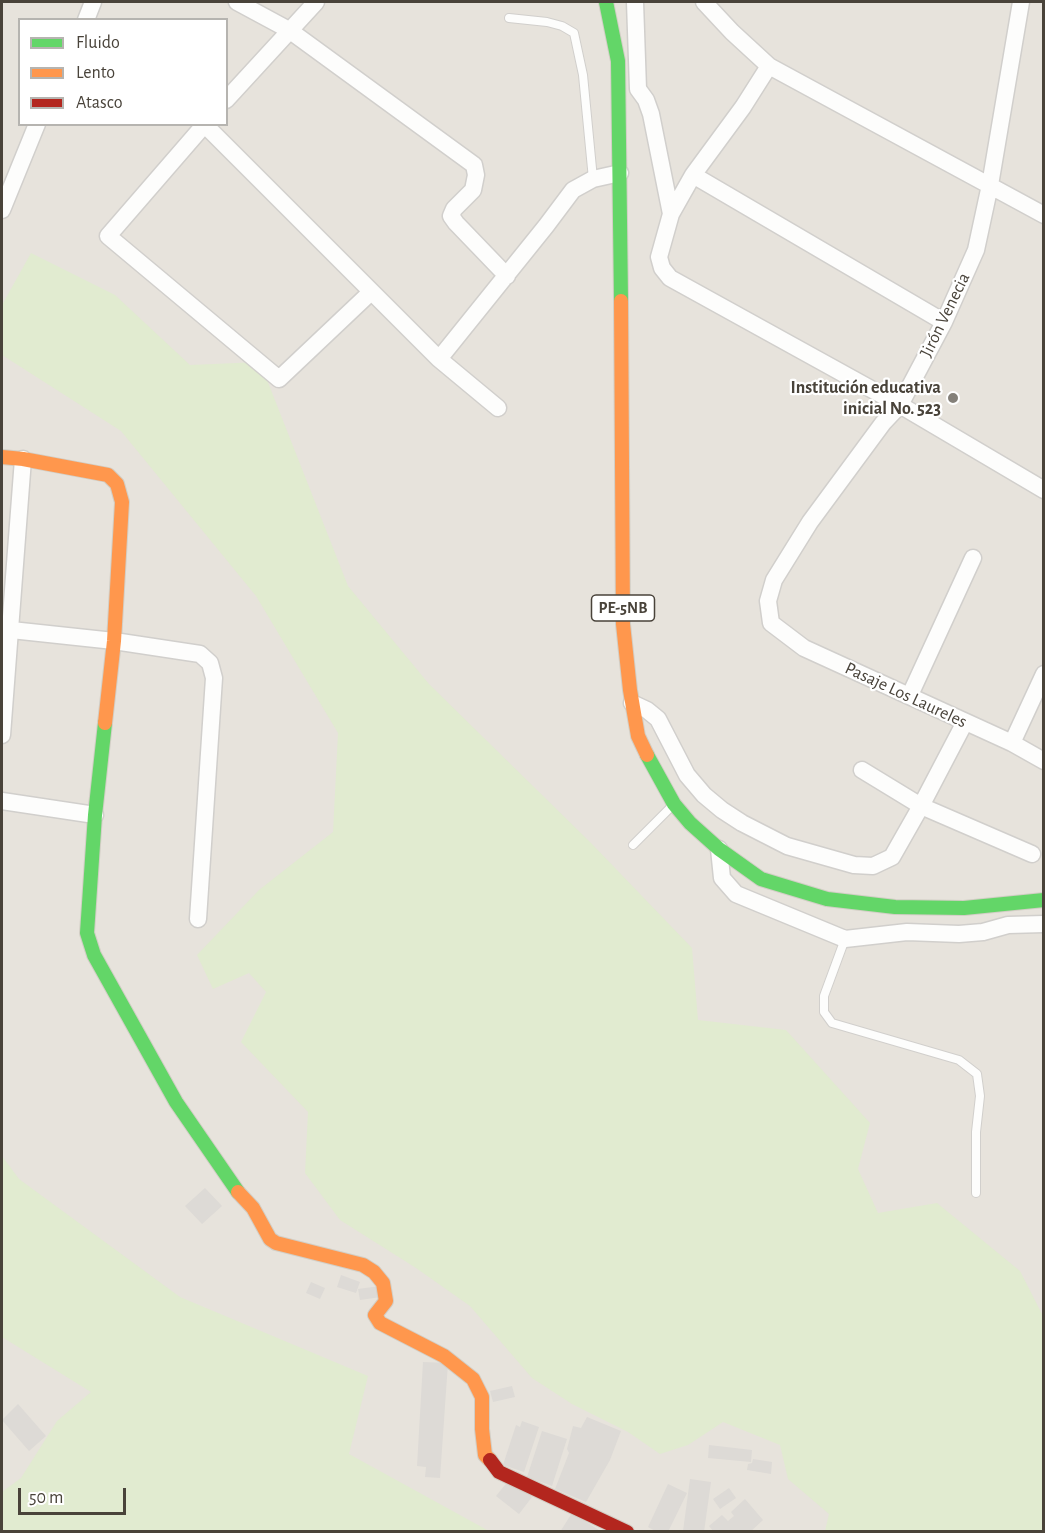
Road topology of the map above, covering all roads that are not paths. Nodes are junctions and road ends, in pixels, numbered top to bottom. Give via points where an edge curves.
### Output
1 (93, 2) edge
2 (237, 2) edge
3 (316, 2) edge
4 (606, 2) edge
5 (635, 2) edge
6 (704, 2) edge
7 (1021, 2) edge
8 (87, 18) edge
9 (509, 18) dead end
10 (289, 30) junction
11 (769, 66) junction
12 (228, 98) edge
13 (36, 126) edge
14 (203, 126) edge
15 (205, 126) edge
16 (620, 173) junction
17 (693, 175) junction
18 (593, 179) junction
19 (990, 185) junction
20 (2, 210) edge
21 (670, 214) junction
22 (1044, 215) edge
23 (507, 276) junction
24 (371, 292) junction
25 (944, 322) junction
26 (439, 358) junction
27 (900, 405) junction
28 (498, 408) dead end
29 (2, 457) edge
30 (23, 459) junction
31 (1044, 490) edge
32 (973, 558) dead end
33 (771, 623) joint
34 (5, 630) edge
35 (114, 641) junction
36 (1044, 674) edge
37 (910, 695) junction
38 (633, 703) junction
39 (965, 722) junction
40 (2, 735) edge
41 (1012, 743) junction
42 (1044, 761) edge
43 (862, 770) dead end
44 (2, 801) edge
45 (674, 804) junction
46 (921, 806) junction
47 (96, 815) junction
48 (633, 845) dead end
49 (719, 849) junction
50 (1032, 854) dead end
51 (1044, 900) edge
52 (198, 919) dead end
53 (1044, 924) edge
54 (845, 939) junction
55 (976, 1193) dead end
56 (627, 1532) edge

1 - 8 street
2 - 10 street
3 - 10 street
4 - 16 main road, PE-5NB via 618,61
5 - 21 street via 638,89 651,114
6 - 11 street
7 - 19 street, Jirón Venecia
9 - 18 lane via 547,22 574,33 583,75
10 - 12 street
10 - 23 street via 474,165 474,190 451,216
11 - 17 street
11 - 19 street
13 - 20 street
14 - 24 street via 108,236 279,379
15 - 24 street
16 - 18 street
16 - 38 main road, PE-5NB via 623,624
17 - 21 street
17 - 25 street
18 - 23 street via 573,190
19 - 22 street
19 - 25 street, Jirón Venecia via 976,250
21 - 27 street via 659,257 670,278
23 - 26 street
24 - 26 street
25 - 27 street, Jirón Venecia
26 - 28 street
27 - 31 street
27 - 33 street, Jirón Venecia via 810,522 774,580 768,601
29 - 30 main road
30 - 34 street
30 - 35 main road via 108,475 117,484 122,502
32 - 37 street
33 - 37 street, Pasaje Los Laureles via 804,648
34 - 35 street
34 - 40 street
35 - 47 main road
35 - 52 street via 200,654 210,663 214,678
36 - 41 street
37 - 39 street, Pasaje Los Laureles
38 - 45 main road, PE-5NB via 638,736
38 - 46 street via 658,719 687,775 704,795 742,823 787,846 854,865 873,866 892,857
39 - 41 street, Pasaje Los Laureles
39 - 46 street
41 - 42 street, Pasaje Los Laureles
43 - 46 street
44 - 47 street
45 - 48 lane
45 - 49 main road, PE-5NB
46 - 50 street
47 - 56 main road via 87,933 94,955 176,1102 235,1189 254,1208 270,1239 276,1244 363,1265 374,1272 383,1283 386,1301 375,1315 380,1323 444,1356 473,1379 482,1397 485,1455 500,1472
49 - 51 main road, PE-5NB via 761,879 827,899 895,907 964,908
49 - 54 street via 722,879 736,894
53 - 54 street via 1008,925 959,934 908,932
54 - 55 lane via 824,996 824,1012 832,1023 959,1060 977,1074 980,1096

